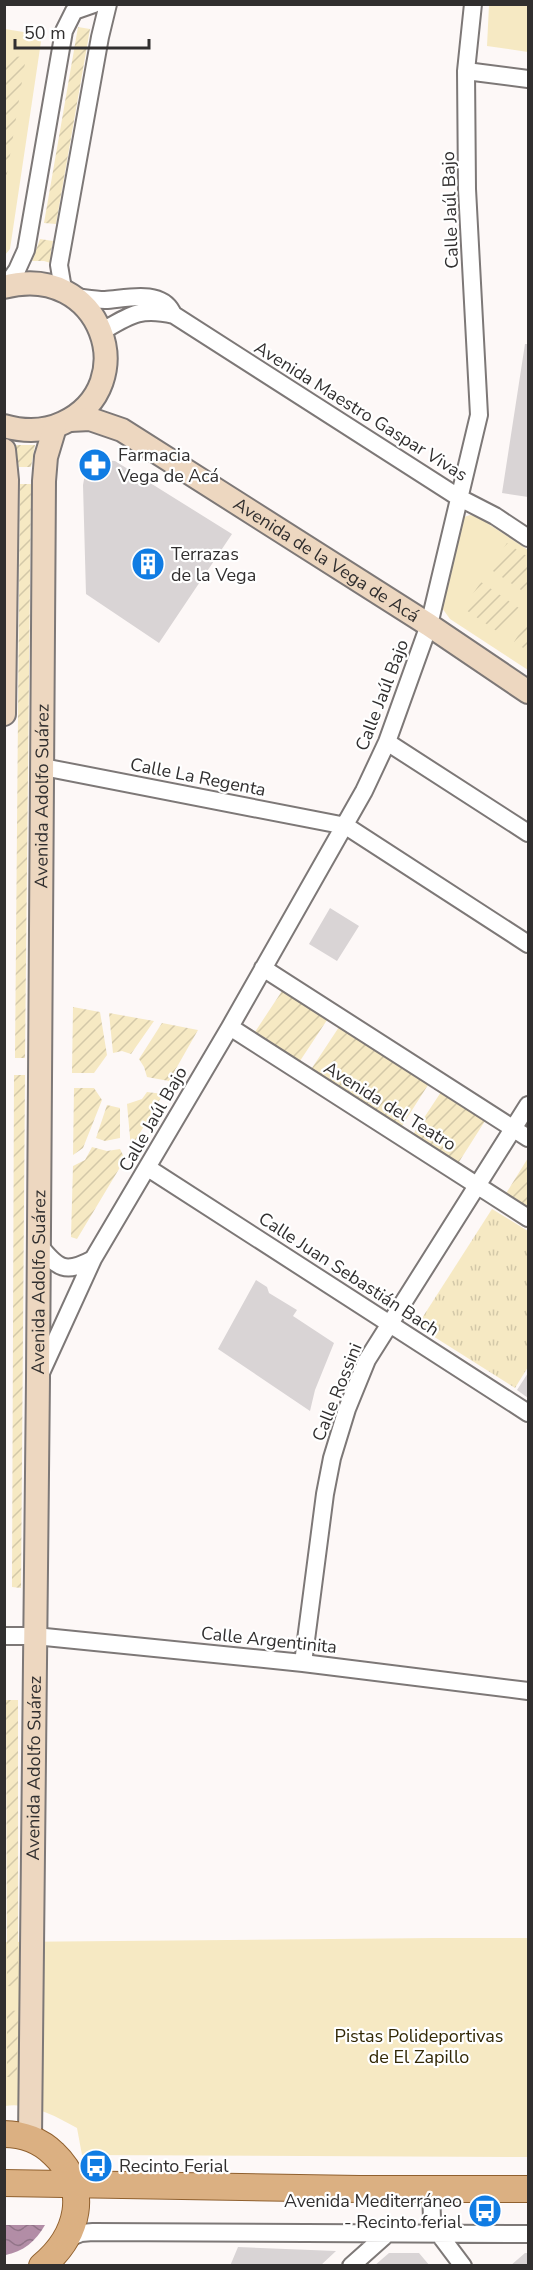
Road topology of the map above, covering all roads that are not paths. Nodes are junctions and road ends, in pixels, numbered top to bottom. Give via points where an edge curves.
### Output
1 (94, 4) edge
2 (108, 4) edge
3 (473, 4) edge
4 (466, 71) junction
5 (528, 79) edge
6 (4, 287) edge
7 (69, 293) junction
8 (174, 315) junction
9 (101, 332) junction
10 (101, 380) junction
11 (63, 423) junction
12 (4, 426) edge
13 (122, 430) junction
14 (4, 450) edge
15 (458, 497) junction
16 (528, 538) edge
17 (429, 626) junction
18 (528, 692) edge
19 (4, 714) edge
20 (387, 742) junction
21 (43, 767) junction
22 (345, 826) junction
23 (528, 832) edge
24 (528, 944) edge
25 (263, 968) junction
26 (230, 1027) junction
27 (528, 1104) edge
28 (513, 1128) junction
29 (528, 1138) edge
30 (148, 1168) junction
31 (477, 1185) junction
32 (528, 1218) edge
33 (39, 1245) junction
34 (93, 1259) junction
35 (390, 1323) junction
36 (38, 1378) junction
37 (528, 1413) edge
38 (4, 1636) edge
39 (35, 1636) junction
40 (303, 1663) junction
41 (528, 1691) edge
42 (4, 2134) edge
43 (30, 2138) junction
44 (4, 2183) edge
45 (74, 2184) junction
46 (431, 2188) junction
47 (528, 2188) edge
48 (388, 2233) junction
49 (439, 2234) junction
50 (528, 2234) edge
51 (66, 2239) junction
52 (47, 2264) edge
53 (351, 2265) edge
54 (463, 2265) edge

1 - 6 street via 74,12 64,31 26,250
2 - 7 street via 59,265
3 - 4 street, Calle Jaúl Bajo
4 - 5 street
4 - 15 street, Calle Jaúl Bajo via 467,189 479,415
6 - 7 street via 34,282
7 - 8 street, Avenida Maestro Gaspar Vivas via 101,300 139,296 155,299 171,308
7 - 9 street via 91,312
8 - 9 street, Avenida Maestro Gaspar Vivas via 142,311
8 - 15 street, Avenida Maestro Gaspar Vivas
9 - 10 street via 105,356
10 - 11 street via 89,403
10 - 13 street, Avenida de la Vega de Acá via 104,402
11 - 12 street, Avenida de la Vega de Acá via 30,431
11 - 13 street, Avenida de la Vega de Acá via 90,419
11 - 21 street, Avenida Adolfo Suárez via 44,472
13 - 17 street, Avenida de la Vega de Acá
14 - 19 street, Avenida Adolfo Suárez
15 - 16 street, Avenida Maestro Gaspar Vivas
15 - 17 street, Calle Jaúl Bajo
17 - 18 street, Avenida de la Vega de Acá
17 - 20 street, Calle Jaúl Bajo
20 - 22 street, Calle Jaúl Bajo
20 - 23 street
21 - 22 street, Calle La Regenta
21 - 33 street, Avenida Adolfo Suárez
22 - 24 street
22 - 25 street, Calle Jaúl Bajo
25 - 26 street, Calle Jaúl Bajo
25 - 28 street
26 - 30 street, Calle Jaúl Bajo
26 - 31 street, Avenida del Teatro
27 - 28 street, Calle Rossini
28 - 29 street
28 - 31 street, Calle Rossini
30 - 34 street, Calle Jaúl Bajo
30 - 35 street, Calle Juan Sebastián Bach
31 - 32 street, Avenida del Teatro
31 - 35 street, Calle Rossini
33 - 34 street via 53,1263 64,1268 78,1267
33 - 36 street, Avenida Adolfo Suárez
34 - 36 street, Calle Jaúl Bajo
35 - 37 street, Calle Juan Sebastián Bach
35 - 40 street, Calle Rossini via 366,1360 332,1458
36 - 39 street, Avenida Adolfo Suárez
38 - 39 street, Calle Argentinita
39 - 40 street, Calle Argentinita
39 - 43 street, Avenida Adolfo Suárez
40 - 41 street, Calle Argentinita
42 - 43 main road
43 - 45 main road via 62,2162
44 - 45 main road
45 - 46 main road
45 - 51 main road via 76,2215
46 - 47 main road
46 - 49 street via 432,2220
48 - 49 street
48 - 51 street via 93,2232
48 - 53 street
49 - 50 street
49 - 54 street
51 - 52 main road

